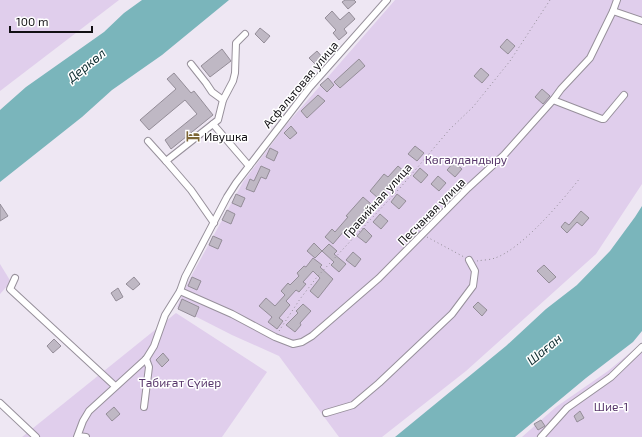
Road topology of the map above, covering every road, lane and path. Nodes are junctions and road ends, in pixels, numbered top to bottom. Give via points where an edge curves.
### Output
1 (387, 0) edge
2 (550, 0) edge
3 (617, 0) edge
4 (613, 11) junction
5 (642, 21) edge
6 (245, 34) dead end
7 (191, 64) dead end
8 (624, 95) dead end
9 (223, 100) junction
10 (553, 100) junction
11 (213, 124) junction
12 (148, 141) dead end
13 (166, 161) junction
14 (249, 166) junction
15 (580, 178) dead end
16 (214, 223) junction
17 (422, 235) junction
18 (469, 260) junction
19 (15, 278) dead end
20 (180, 291) junction
21 (275, 337) junction
22 (642, 347) edge
23 (146, 359) junction
24 (115, 386) junction
25 (0, 403) edge
26 (144, 407) dead end
27 (326, 413) dead end
28 (36, 437) edge
29 (77, 437) edge
30 (86, 437) edge
31 (541, 437) edge

1 - 14 street, Асфальтовая улица via 310,87
2 - 21 path, Гравийная улица via 510,61 473,107 450,129 400,188 317,277
3 - 4 street, Песчаная улица
4 - 5 street
4 - 10 street, Песчаная улица via 590,58
6 - 9 street via 236,43 235,73
7 - 9 street via 212,92
8 - 10 street via 604,119
9 - 11 street via 218,120
10 - 17 street, Песчаная улица via 504,155
11 - 13 street
11 - 14 street
12 - 13 street
13 - 16 street via 191,190
14 - 16 street, Асфальтовая улица via 227,197
15 - 18 path via 536,228 510,250 495,258
16 - 20 street, Асфальтовая улица
17 - 18 path
17 - 21 street, Песчаная улица via 379,278 312,336 293,344
18 - 27 street via 475,271 473,286 452,314 353,405
19 - 24 street via 10,289
20 - 21 street, Песчаная улица
20 - 23 street, Асфальтовая улица via 165,315 154,346
22 - 31 street via 611,377 567,408
23 - 24 street
23 - 26 street via 149,367
24 - 29 street via 89,411
25 - 28 street
29 - 30 street

